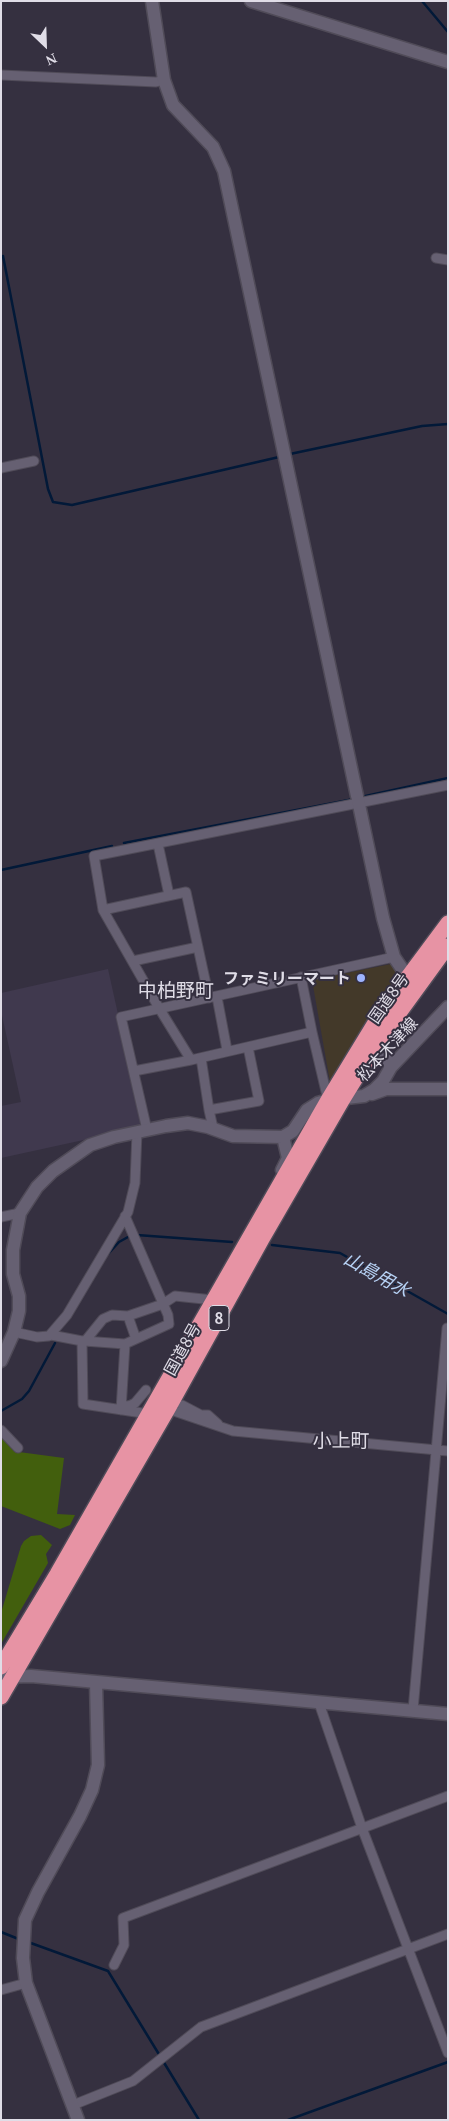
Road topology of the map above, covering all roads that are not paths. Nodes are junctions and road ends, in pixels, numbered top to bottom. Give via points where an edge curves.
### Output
1 (152, 1) edge
2 (251, 1) edge
3 (448, 62) edge
4 (1, 75) edge
5 (164, 80) junction
6 (436, 258) dead end
7 (448, 260) edge
8 (34, 461) dead end
9 (1, 468) edge
10 (448, 785) edge
11 (358, 800) junction
12 (158, 844) junction
13 (169, 895) junction
14 (103, 910) junction
15 (448, 924) edge
16 (448, 946) edge
17 (198, 947) junction
18 (394, 957) junction
19 (133, 961) junction
20 (407, 976) junction
21 (301, 977) junction
22 (213, 997) junction
23 (448, 1007) edge
24 (159, 1008) junction
25 (312, 1032) junction
26 (378, 1042) junction
27 (248, 1047) junction
28 (227, 1050) junction
29 (196, 1059) junction
30 (390, 1067) junction
31 (134, 1071) junction
32 (448, 1089) edge
33 (364, 1096) junction
34 (336, 1100) junction
35 (209, 1110) junction
36 (212, 1128) junction
37 (142, 1131) junction
38 (282, 1137) junction
39 (20, 1213) junction
40 (125, 1216) junction
41 (1, 1217) edge
42 (256, 1226) junction
43 (213, 1300) junction
44 (163, 1304) junction
45 (128, 1316) junction
46 (447, 1328) edge
47 (14, 1332) junction
48 (51, 1335) junction
49 (136, 1339) junction
50 (83, 1341) junction
51 (125, 1344) junction
52 (1, 1361) edge
53 (146, 1390) dead end
54 (121, 1407) junction
55 (175, 1407) junction
56 (149, 1414) junction
57 (221, 1427) junction
58 (1, 1430) edge
59 (18, 1448) dead end
60 (436, 1450) junction
61 (448, 1451) edge
62 (1, 1667) edge
63 (7, 1677) edge
64 (96, 1683) junction
65 (1, 1697) edge
66 (319, 1703) junction
67 (413, 1710) junction
68 (448, 1714) edge
69 (448, 1796) edge
70 (362, 1828) junction
71 (448, 1934) edge
72 (409, 1949) junction
73 (114, 1965) dead end
74 (26, 1982) junction
75 (1, 1990) edge
76 (448, 2053) edge
77 (73, 2105) junction
78 (78, 2120) edge

1 - 5 street
2 - 3 street
4 - 5 street
5 - 11 street via 173,104 213,147 224,171
6 - 7 street
8 - 9 street
10 - 11 street
11 - 12 street
11 - 18 street
12 - 13 street
12 - 14 street via 94,856
13 - 14 street
13 - 17 street via 186,892
14 - 19 street
15 - 20 highway, 国道8号 / 8
16 - 26 highway, 国道8号 / 8
17 - 19 street
17 - 22 street
18 - 20 street
18 - 21 street
19 - 24 street
20 - 34 highway, 国道8号 / 8 via 381,1013
21 - 22 street
21 - 25 street
22 - 24 street
22 - 28 street
23 - 30 street, 松本木津線
24 - 29 street
24 - 31 street via 122,1017
25 - 27 street
25 - 34 street
26 - 30 street
26 - 34 highway, 国道8号 / 8
27 - 28 street
27 - 35 street via 259,1101
28 - 29 street
29 - 31 street
29 - 35 street
30 - 33 street, 松本木津線 via 383,1081
31 - 37 street
32 - 33 street via 386,1089
33 - 34 street, 松本木津線
34 - 38 street, 松本木津線 via 307,1110 293,1131
34 - 42 highway, 国道8号 / 8
34 - 55 highway, 国道8号 / 8
35 - 36 street
36 - 37 street via 188,1123
36 - 38 street via 233,1136
37 - 39 street via 90,1146 71,1158 37,1187
37 - 40 street
38 - 42 street via 288,1158 261,1206
39 - 41 street
39 - 47 street via 13,1250 13,1274 19,1296
40 - 44 street
40 - 48 street via 67,1315
42 - 43 highway, 国道8号 / 8
43 - 44 street via 175,1296
43 - 56 highway, 国道8号 / 8
44 - 45 street
44 - 49 street via 169,1324
45 - 49 street
45 - 50 street via 112,1315 103,1319
46 - 60 street
47 - 48 street via 37,1337
47 - 52 street
48 - 50 street
49 - 51 street
50 - 51 street
50 - 54 street via 83,1404
51 - 54 street
53 - 54 street via 135,1403
54 - 56 street
55 - 57 street
55 - 57 street via 208,1415
55 - 63 highway, 国道8号 / 8
56 - 62 highway, 国道8号 / 8
57 - 60 street via 233,1431
58 - 59 street
60 - 61 street
60 - 67 street
63 - 64 street via 31,1676
63 - 65 highway, 国道8号 / 8
64 - 66 street
64 - 74 street via 98,1765 92,1790 80,1816 26,1920 23,1949
66 - 67 street
66 - 70 street
67 - 68 street
69 - 70 street
70 - 72 street
70 - 73 street via 122,1918 124,1945
71 - 72 street
72 - 76 street
72 - 77 street via 201,2027 133,2081
74 - 75 street
74 - 77 street
77 - 78 street

